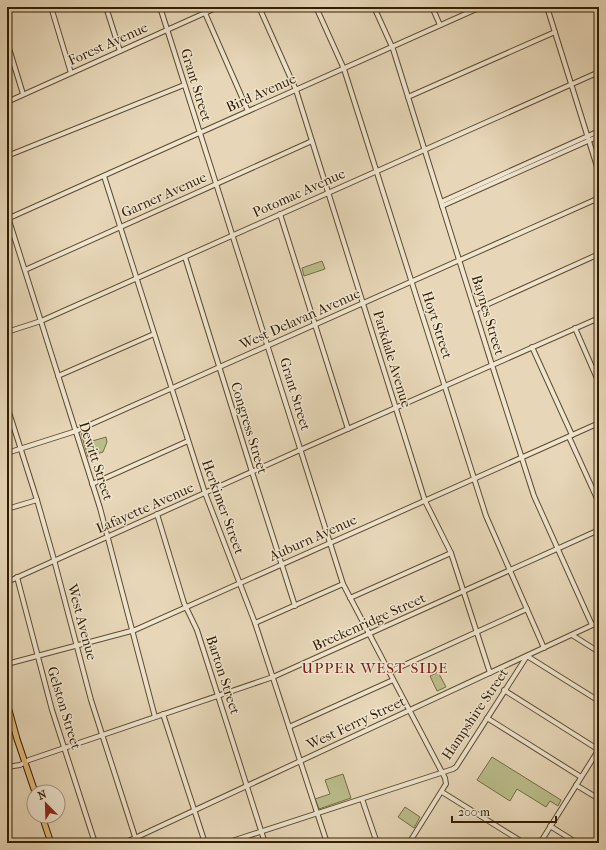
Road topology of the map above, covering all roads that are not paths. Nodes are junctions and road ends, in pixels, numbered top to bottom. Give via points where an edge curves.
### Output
1 (50, 7) edge
2 (106, 7) edge
3 (160, 7) edge
4 (259, 7) edge
5 (316, 7) edge
6 (374, 7) edge
7 (432, 7) edge
8 (480, 7) edge
9 (547, 7) edge
10 (215, 8) edge
11 (205, 13) junction
12 (440, 25) junction
13 (167, 30) junction
14 (555, 32) junction
15 (7, 42) edge
16 (392, 47) junction
17 (120, 51) junction
18 (344, 69) junction
19 (599, 72) edge
20 (71, 73) junction
21 (571, 84) junction
22 (184, 85) junction
23 (296, 90) junction
24 (23, 94) junction
25 (408, 97) junction
26 (7, 102) edge
27 (248, 111) junction
28 (599, 131) edge
29 (199, 132) junction
30 (599, 136) edge
31 (588, 138) junction
32 (312, 141) junction
33 (424, 151) junction
34 (7, 156) edge
35 (376, 172) junction
36 (599, 173) edge
37 (104, 176) junction
38 (217, 184) junction
39 (328, 192) junction
40 (599, 198) edge
41 (441, 204) junction
42 (280, 214) junction
43 (8, 217) edge
44 (120, 227) junction
45 (232, 235) junction
46 (599, 254) edge
47 (184, 257) junction
48 (459, 260) junction
49 (25, 270) junction
50 (136, 278) junction
51 (411, 281) junction
52 (363, 303) junction
53 (475, 310) junction
54 (599, 318) edge
55 (41, 321) junction
56 (314, 324) junction
57 (575, 328) junction
58 (7, 332) edge
59 (154, 334) junction
60 (268, 345) junction
61 (532, 347) junction
62 (492, 365) junction
63 (219, 367) junction
64 (58, 376) junction
65 (599, 383) edge
66 (445, 386) junction
67 (171, 388) junction
68 (7, 406) edge
69 (396, 408) junction
70 (599, 423) edge
71 (348, 429) junction
72 (76, 431) junction
73 (570, 436) junction
74 (188, 441) junction
75 (20, 449) junction
76 (300, 450) junction
77 (7, 453) edge
78 (522, 458) junction
79 (252, 472) junction
80 (474, 479) junction
81 (92, 484) junction
82 (204, 493) junction
83 (37, 500) junction
84 (425, 500) junction
85 (599, 503) edge
86 (7, 509) edge
87 (157, 514) junction
88 (599, 530) edge
89 (107, 537) junction
90 (330, 543) junction
91 (558, 548) junction
92 (451, 553) junction
93 (54, 560) junction
94 (281, 564) junction
95 (509, 570) junction
96 (17, 577) junction
97 (7, 582) edge
98 (240, 583) junction
99 (343, 584) junction
100 (464, 591) junction
101 (350, 598) junction
102 (295, 606) junction
103 (186, 607) junction
104 (527, 609) junction
105 (599, 622) edge
106 (255, 623) junction
107 (592, 625) junction
108 (132, 630) junction
109 (477, 632) junction
110 (369, 634) junction
111 (572, 635) junction
112 (76, 645) junction
113 (544, 648) junction
114 (599, 652) edge
115 (38, 656) junction
116 (527, 656) junction
117 (7, 664) edge
118 (389, 672) junction
119 (490, 672) junction
120 (273, 677) junction
121 (393, 680) junction
122 (504, 690) junction
123 (218, 696) junction
124 (599, 701) edge
125 (7, 703) edge
126 (409, 711) junction
127 (163, 714) junction
128 (155, 717) junction
129 (487, 718) junction
130 (289, 727) junction
131 (102, 735) junction
132 (64, 748) junction
133 (599, 749) edge
134 (25, 762) junction
135 (300, 762) junction
136 (7, 767) edge
137 (442, 773) junction
138 (581, 777) junction
139 (32, 784) edge
140 (576, 785) junction
141 (247, 786) junction
142 (442, 792) junction
143 (362, 799) junction
144 (599, 799) edge
145 (194, 811) junction
146 (317, 814) junction
147 (45, 824) edge
148 (550, 826) junction
149 (262, 832) junction
150 (136, 841) edge
151 (410, 841) edge
152 (51, 843) edge
153 (95, 843) edge
154 (123, 843) edge
155 (205, 843) edge
156 (226, 843) edge
157 (265, 843) edge
158 (327, 843) edge
159 (377, 843) edge
160 (416, 843) edge
161 (524, 843) edge
162 (540, 843) edge
163 (577, 843) edge

1 - 20 street
2 - 17 street
3 - 13 street, Grant Street
4 - 23 street, Parkdale Avenue
5 - 18 street, Hoyt Street
6 - 16 street, Baynes Street
7 - 12 street
8 - 12 street, Bird Avenue
9 - 14 street
10 - 11 street, Forest Avenue
11 - 13 street, Forest Avenue
11 - 27 street
12 - 16 street, Bird Avenue
13 - 17 street, Forest Avenue
13 - 22 street, Grant Street
14 - 21 street
14 - 25 street
15 - 24 street
16 - 18 street, Bird Avenue
16 - 25 street, Baynes Street
17 - 20 street, Forest Avenue
18 - 23 street, Bird Avenue
18 - 35 street, Hoyt Street
19 - 21 street, Potomac Avenue
20 - 24 street, Forest Avenue
21 - 31 street
21 - 33 street, Potomac Avenue
22 - 29 street, Grant Street
22 - 34 street
23 - 27 street, Bird Avenue
23 - 32 street, Parkdale Avenue
24 - 26 street, Forest Avenue
25 - 33 street, Baynes Street
27 - 29 street, Bird Avenue
28 - 31 street
29 - 37 street, Bird Avenue
29 - 38 street, Grant Street
30 - 31 street
31 - 36 street
31 - 41 street
32 - 38 street, Garner Avenue
32 - 39 street, Parkdale Avenue
33 - 35 street, Potomac Avenue
33 - 41 street, Baynes Street
35 - 39 street, Potomac Avenue
35 - 51 street, Hoyt Street
37 - 43 street, Bird Avenue
37 - 44 street, Herkimer Street
38 - 44 street, Garner Avenue
38 - 45 street, Grant Street
39 - 42 street, Potomac Avenue
39 - 52 street, Parkdale Avenue
40 - 48 street, West Delavan Avenue
41 - 48 street, Baynes Street
42 - 45 street, Potomac Avenue
42 - 56 street
43 - 49 street, Dewitt Street
44 - 49 street, Garner Avenue
44 - 50 street, Herkimer Street
45 - 47 street, Potomac Avenue
45 - 60 street, Grant Street
46 - 53 street
47 - 50 street, Potomac Avenue
47 - 63 street, Congress Street
48 - 51 street, West Delavan Avenue
48 - 53 street, Baynes Street
49 - 55 street, Dewitt Street
50 - 55 street, Potomac Avenue
50 - 59 street, Herkimer Street
51 - 52 street, West Delavan Avenue
51 - 66 street, Hoyt Street
52 - 56 street, West Delavan Avenue
52 - 69 street, Parkdale Avenue
53 - 62 street, Baynes Street
54 - 57 street, Lafayette Avenue
55 - 58 street, Potomac Avenue
55 - 64 street, Dewitt Street
56 - 60 street, West Delavan Avenue
56 - 71 street
57 - 61 street, Lafayette Avenue
57 - 65 street
59 - 64 street
59 - 67 street, Herkimer Street
60 - 63 street, West Delavan Avenue
60 - 76 street, Grant Street
61 - 62 street, Lafayette Avenue
61 - 73 street
62 - 66 street, Lafayette Avenue
62 - 78 street, Baynes Street
63 - 67 street, West Delavan Avenue
63 - 79 street, Congress Street
64 - 72 street, Dewitt Street
66 - 69 street, Lafayette Avenue
66 - 80 street, Hoyt Street
67 - 72 street, West Delavan Avenue
67 - 74 street, Herkimer Street
68 - 75 street, West Avenue
69 - 71 street, Lafayette Avenue
69 - 84 street, Parkdale Avenue
70 - 73 street, Auburn Avenue
71 - 76 street, Lafayette Avenue
72 - 75 street, West Delavan Avenue
72 - 81 street, Dewitt Street
73 - 78 street, Auburn Avenue
73 - 85 street
74 - 81 street
74 - 82 street, Herkimer Street
75 - 77 street, West Delavan Avenue
75 - 83 street, West Avenue
76 - 79 street, Lafayette Avenue
76 - 90 street, Grant Street
78 - 80 street, Auburn Avenue
78 - 91 street, Baynes Street via 534,496
79 - 82 street, Lafayette Avenue
79 - 94 street, Congress Street
80 - 84 street, Auburn Avenue
80 - 95 street, Hoyt Street via 486,516
81 - 89 street, Dewitt Street
82 - 87 street, Lafayette Avenue
82 - 98 street, Herkimer Street
83 - 86 street
83 - 93 street, West Avenue
84 - 90 street, Auburn Avenue
84 - 92 street, Parkdale Avenue
87 - 89 street, Lafayette Avenue
87 - 103 street, Barton Street
88 - 91 street, Breckenridge Street
89 - 93 street, Lafayette Avenue
89 - 108 street, Dewitt Street
90 - 94 street, Auburn Avenue
90 - 99 street, Grant Street
91 - 95 street, Breckenridge Street
91 - 107 street, Baynes Street
92 - 100 street, Parkdale Avenue
92 - 101 street
93 - 96 street, Lafayette Avenue
93 - 112 street, West Avenue
94 - 98 street, Auburn Avenue
94 - 102 street, Congress Street
95 - 100 street, Breckenridge Street
95 - 104 street, Hoyt Street
96 - 97 street, Lafayette Avenue
96 - 115 street, Gelston Street
98 - 103 street, Auburn Avenue
98 - 106 street, Herkimer Street
99 - 101 street, Grant Street
99 - 102 street
100 - 109 street, Parkdale Avenue
100 - 110 street, Breckenridge Street
101 - 110 street, Grant Street
102 - 106 street
103 - 108 street, Auburn Avenue
103 - 123 street, Barton Street via 197,630
104 - 109 street
104 - 113 street, Hoyt Street
105 - 107 street, West Ferry Street
106 - 120 street, Herkimer Street
107 - 111 street, West Ferry Street
108 - 112 street, Auburn Avenue
108 - 128 street, Dewitt Street
109 - 118 street
109 - 119 street, Parkdale Avenue
110 - 118 street, Grant Street
110 - 120 street, Breckenridge Street
111 - 113 street, West Ferry Street
111 - 114 street
112 - 115 street, Auburn Avenue
112 - 131 street, West Avenue
113 - 116 street, West Ferry Street
115 - 117 street, Auburn Avenue
115 - 132 street, Gelston Street
116 - 119 street, West Ferry Street
116 - 122 street, Hampshire Street
116 - 124 street
118 - 121 street, Grant Street
119 - 126 street, West Ferry Street
120 - 123 street, Breckenridge Street
120 - 130 street, Herkimer Street
121 - 126 street, Grant Street
121 - 130 street
122 - 129 street, Hampshire Street
122 - 133 street
123 - 127 street, Breckenridge Street
123 - 141 street, Barton Street
125 - 134 main road
126 - 135 street, West Ferry Street
126 - 137 street, Grant Street
127 - 128 street, Breckenridge Street
127 - 145 street
128 - 131 street, Breckenridge Street
129 - 137 street, Hampshire Street via 456,767
129 - 138 street
130 - 135 street, Herkimer Street
131 - 132 street, Breckenridge Street
131 - 150 street, West Avenue
132 - 134 street, Breckenridge Street
132 - 153 street, Gelston Street
133 - 138 street
134 - 136 street, Breckenridge Street
134 - 139 main road
135 - 141 street, West Ferry Street
135 - 146 street, Herkimer Street
137 - 142 street, Hampshire Street via 446,784
137 - 143 street
138 - 140 street
140 - 144 street
140 - 148 street
141 - 145 street, West Ferry Street
141 - 149 street, Barton Street
142 - 151 street
142 - 161 street
143 - 146 street
143 - 159 street
145 - 150 street, West Ferry Street
145 - 155 street
146 - 149 street
146 - 158 street, Herkimer Street
147 - 152 main road
148 - 162 street
148 - 163 street
149 - 156 street
149 - 157 street, Barton Street
150 - 154 street, West Ferry Street
151 - 160 street

